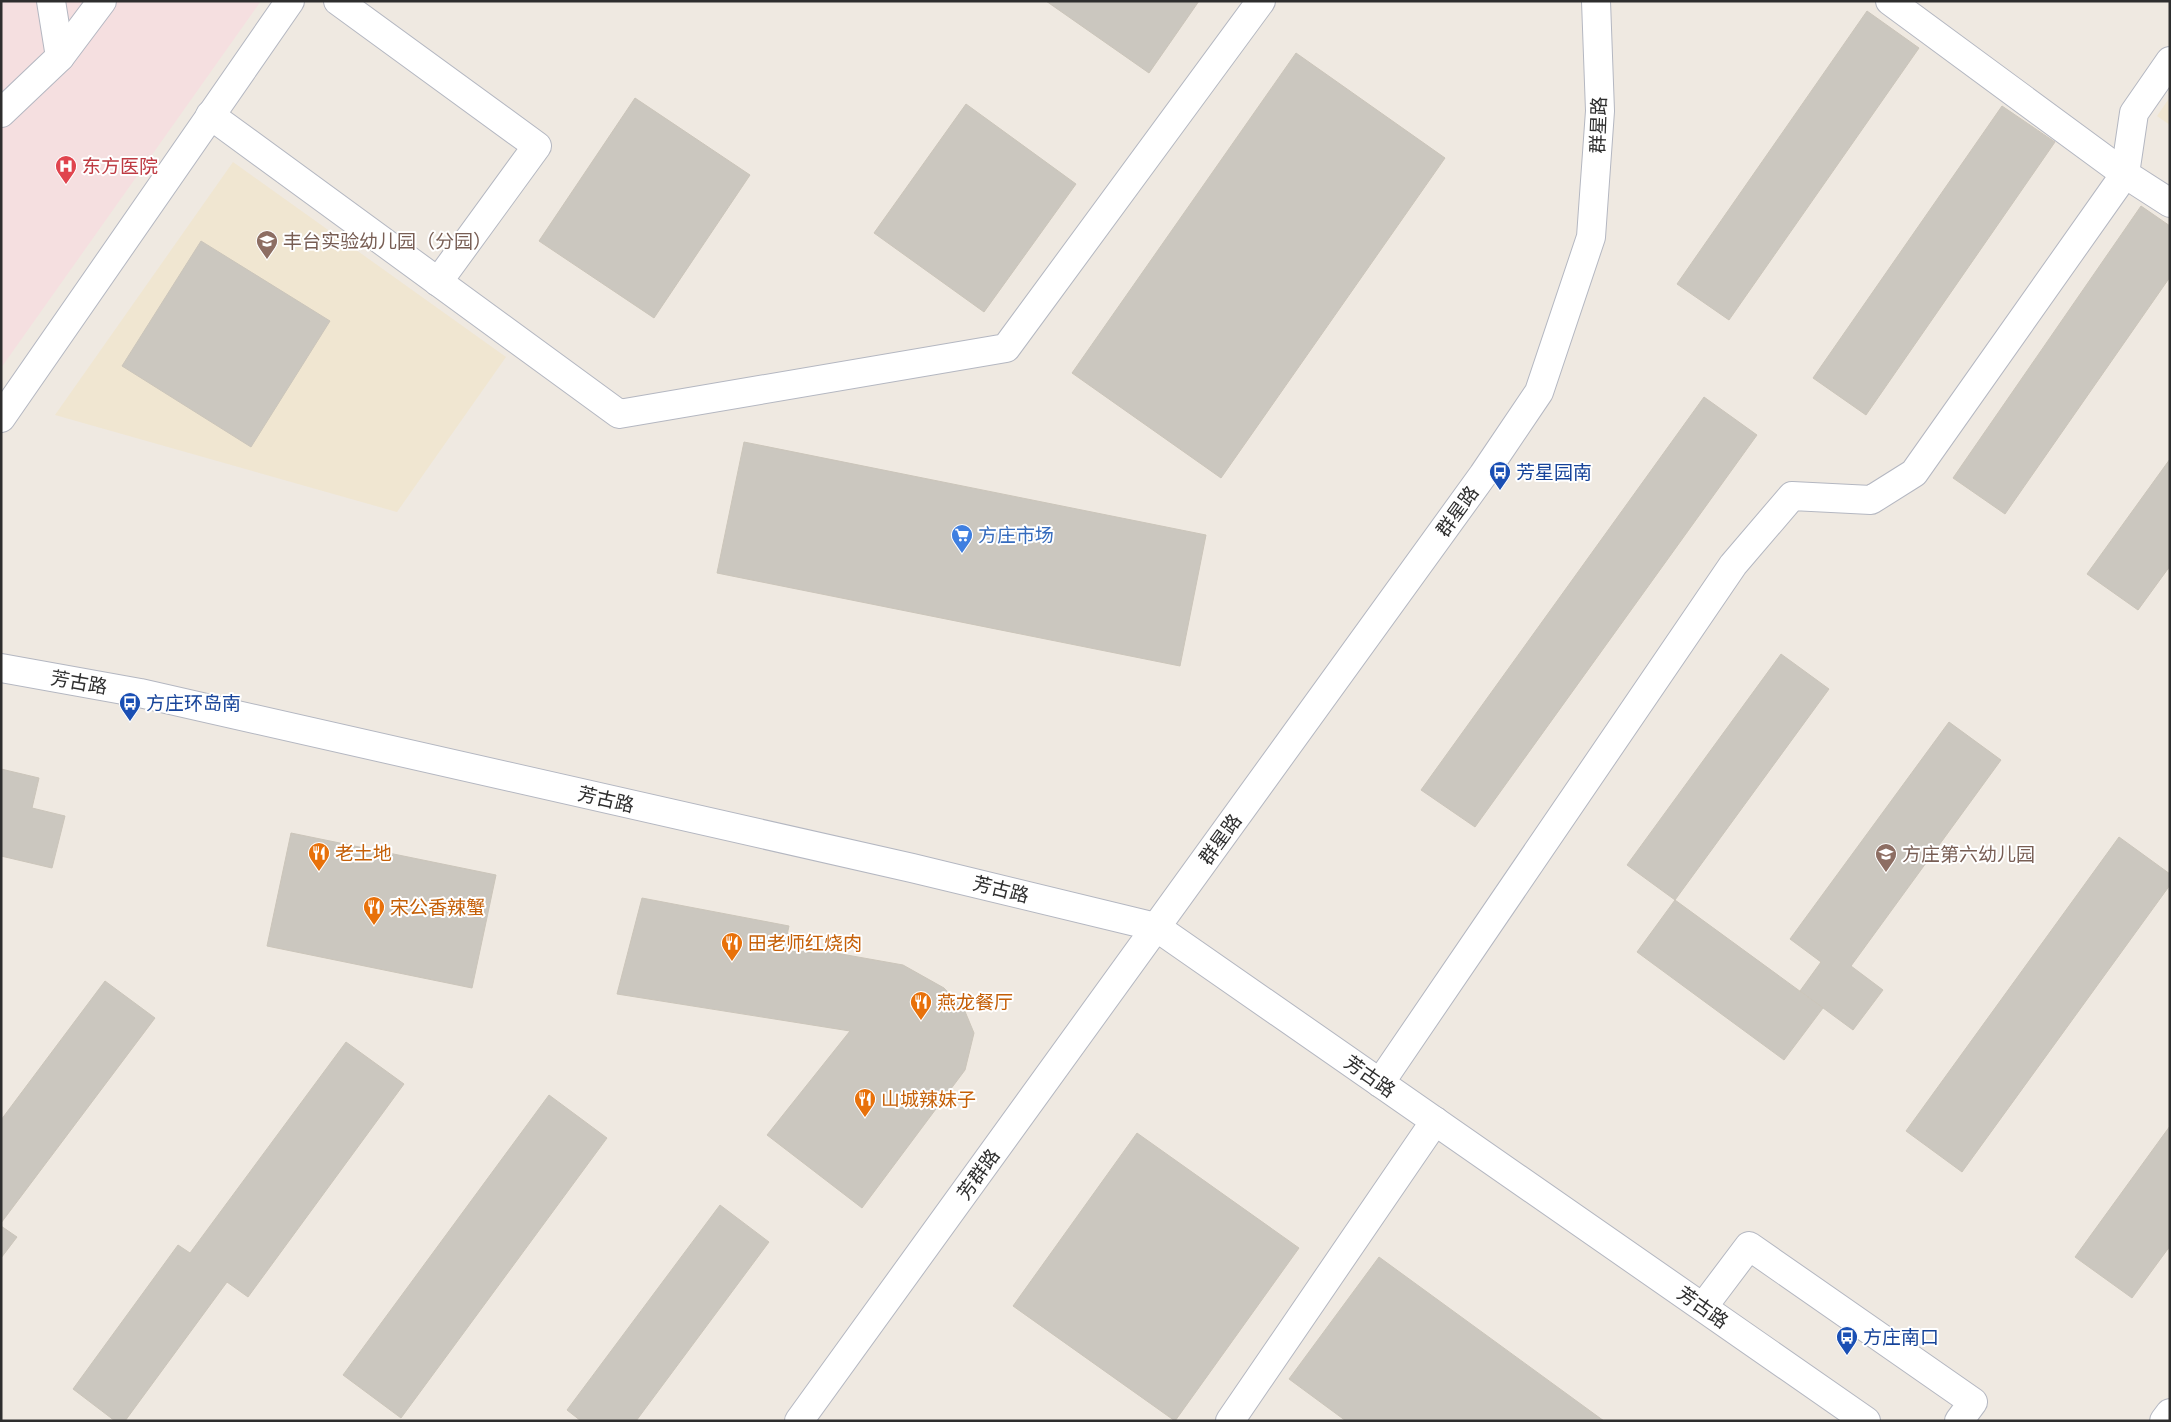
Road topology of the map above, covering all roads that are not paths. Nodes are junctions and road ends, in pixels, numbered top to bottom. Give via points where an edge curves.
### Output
1 (51, 1) edge
2 (102, 1) edge
3 (290, 1) edge
4 (338, 1) edge
5 (1261, 1) edge
6 (1596, 1) edge
7 (1890, 1) edge
8 (60, 57) junction
9 (2170, 61) edge
10 (1, 113) edge
11 (210, 115) junction
12 (2125, 174) junction
13 (2170, 203) edge
14 (438, 282) junction
15 (1, 418) edge
16 (1, 668) edge
17 (1156, 927) junction
18 (1380, 1083) junction
19 (1435, 1120) junction
20 (1703, 1307) junction
21 (2170, 1413) edge
22 (799, 1421) edge
23 (1230, 1421) edge
24 (1866, 1421) edge
25 (1959, 1421) edge
26 (2164, 1421) edge

1 - 8 street
2 - 8 street
3 - 11 street
4 - 14 street via 537,146
5 - 14 street via 1006,348 619,414
6 - 17 street, 群星路 via 1600,111 1592,237 1539,392 1478,483
7 - 12 street
8 - 10 street
9 - 12 street via 2134,113
11 - 14 street
11 - 15 street
12 - 13 street
12 - 18 street via 1914,473 1871,500 1792,496 1733,565
16 - 17 street, 芳古路 via 149,695
17 - 18 street, 芳古路
17 - 22 street, 芳群路
18 - 19 street, 芳古路
19 - 20 street, 芳古路
19 - 23 street
20 - 24 street, 芳古路
20 - 25 street via 1749,1246 1973,1402
21 - 26 street

